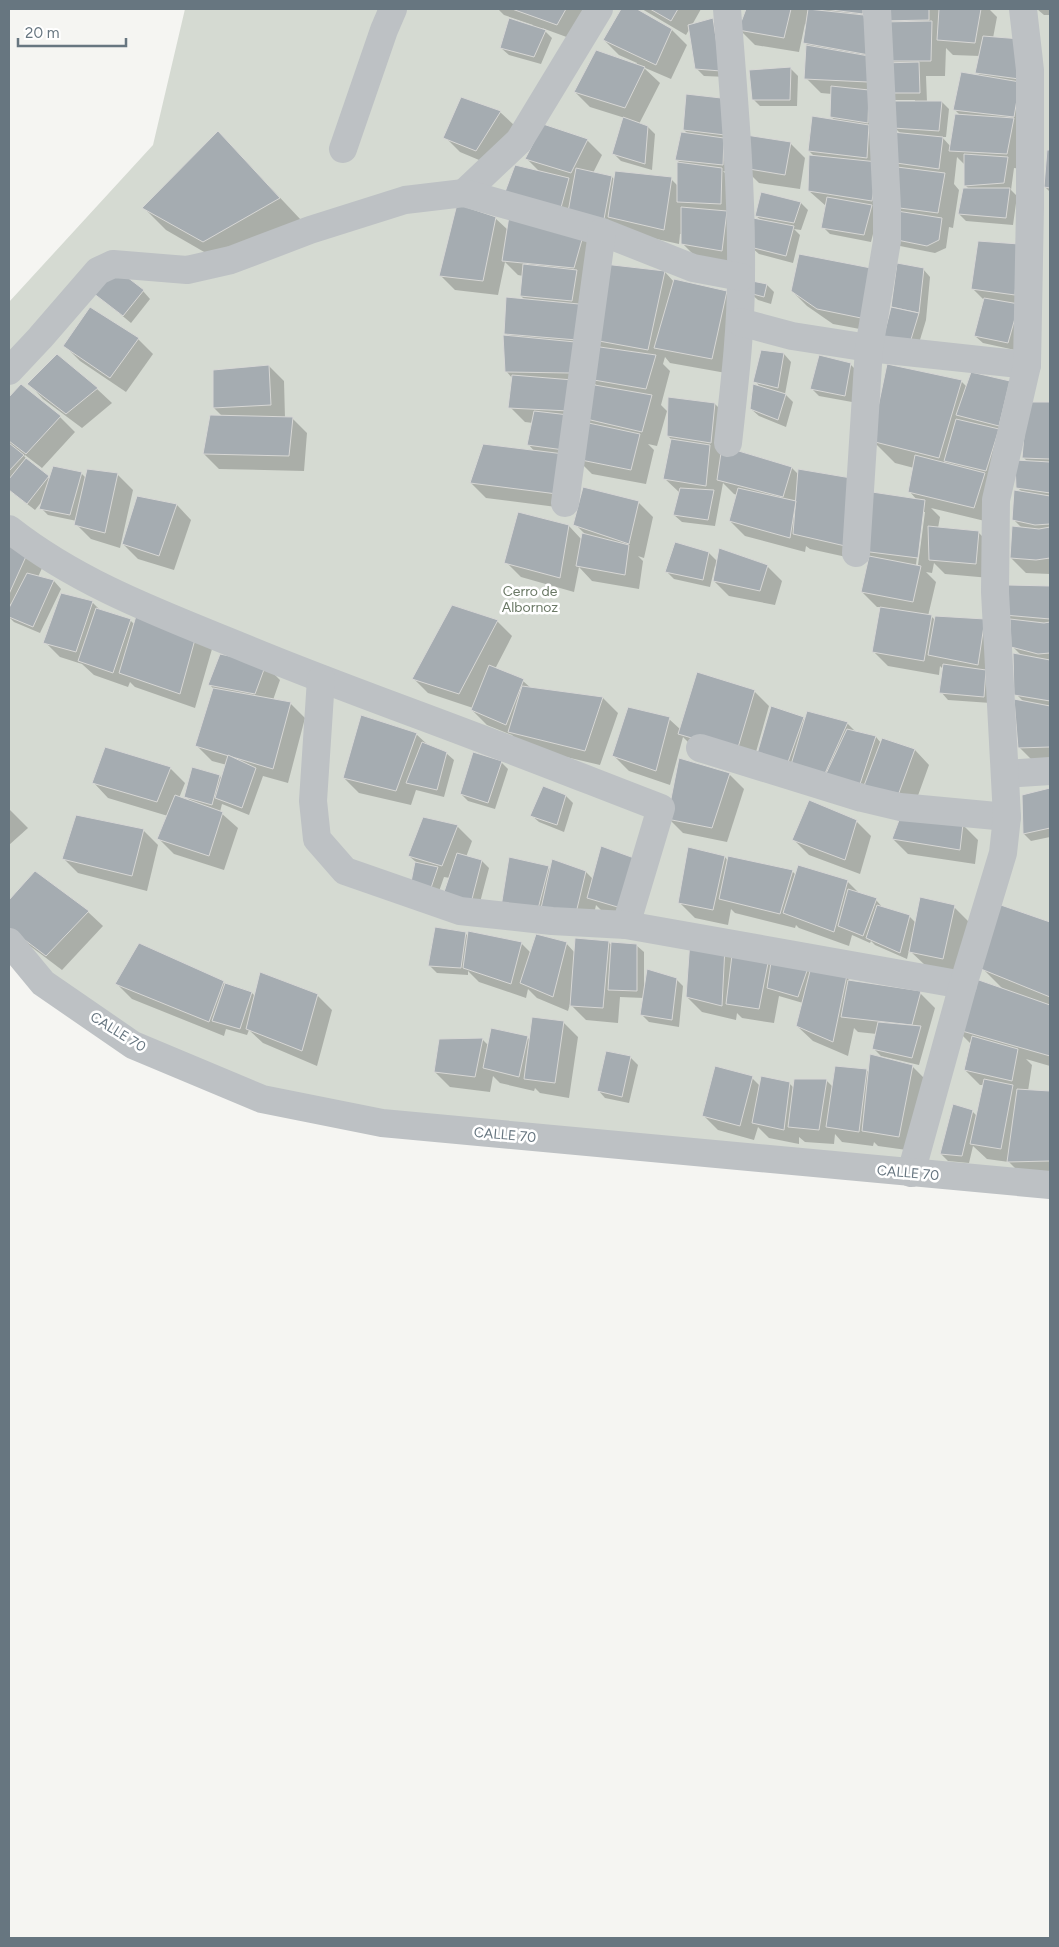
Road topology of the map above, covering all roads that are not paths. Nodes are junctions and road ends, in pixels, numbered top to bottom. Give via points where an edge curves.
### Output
1 (394, 9) edge
2 (599, 9) edge
3 (727, 9) edge
4 (877, 9) edge
5 (1023, 9) edge
6 (343, 150) dead end
7 (464, 193) junction
8 (602, 232) junction
9 (1039, 268) edge
10 (741, 276) junction
11 (740, 322) junction
12 (869, 348) junction
13 (1027, 365) junction
14 (9, 371) edge
15 (728, 443) dead end
16 (565, 503) dead end
17 (9, 528) edge
18 (856, 553) dead end
19 (321, 680) junction
20 (700, 748) dead end
21 (1050, 771) edge
22 (1005, 774) junction
23 (1007, 817) junction
24 (626, 925) junction
25 (9, 942) edge
26 (963, 985) junction
27 (911, 1174) junction
28 (1050, 1185) edge

1 - 6 street
2 - 7 street via 519,141
3 - 10 street via 738,134
4 - 12 street via 887,241
5 - 9 street via 1030,70 1030,207
7 - 8 street
7 - 14 street via 404,200 310,230 232,260 187,270 113,264 98,270
8 - 10 street via 693,268
8 - 16 street
9 - 13 street
10 - 11 street
11 - 12 street via 792,336
11 - 15 street
12 - 13 street
12 - 18 street
13 - 22 street via 996,500 994,592
17 - 19 street via 32,547 130,602
19 - 24 street via 661,808
19 - 24 street via 313,801 317,839 345,871 460,911
20 - 23 street via 900,807
21 - 22 street
22 - 23 street
23 - 26 street via 1003,853
24 - 26 street
25 - 27 street, CALLE 70 via 43,983 133,1045 262,1099 382,1123
26 - 27 street
27 - 28 street, CALLE 70

